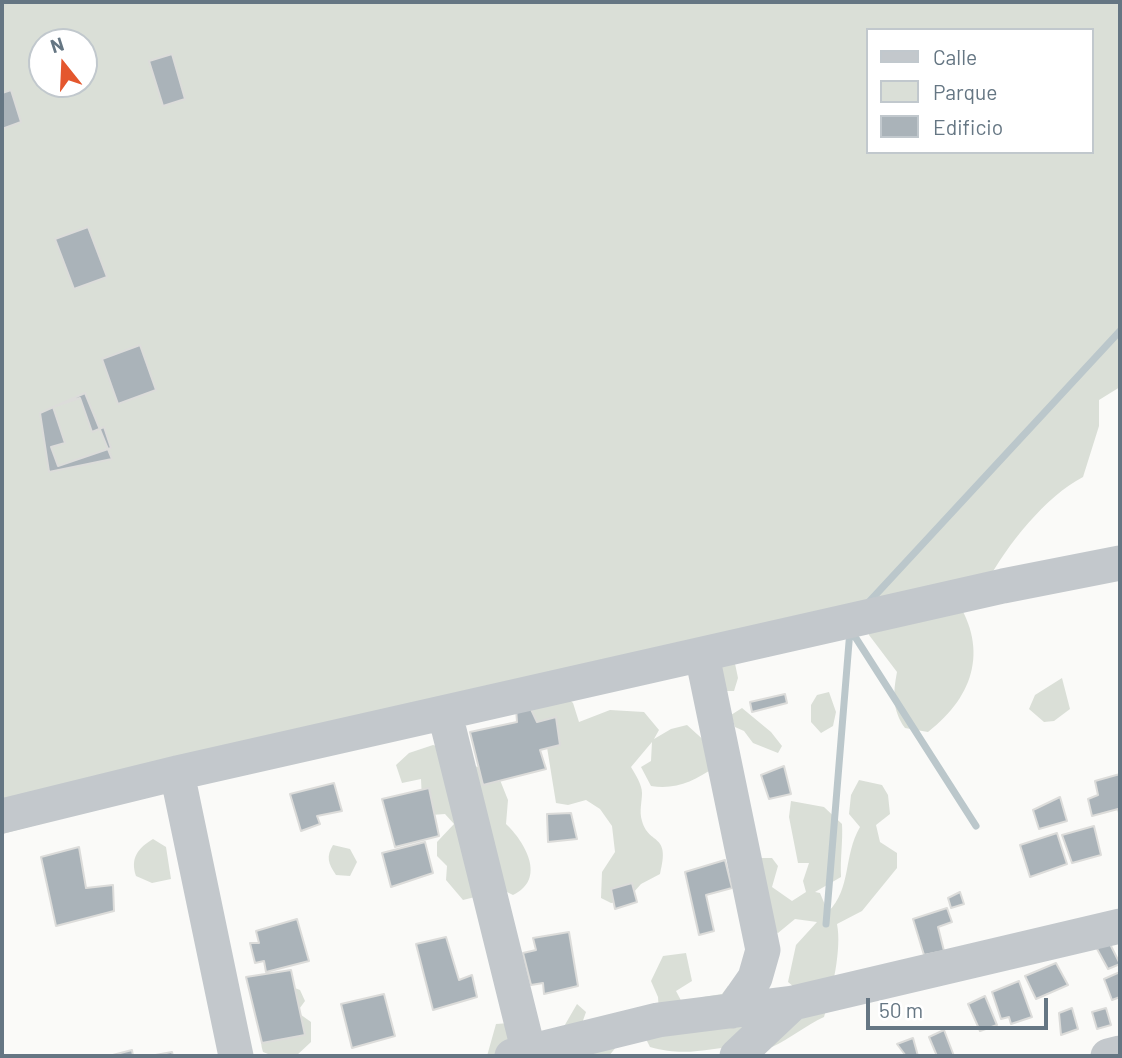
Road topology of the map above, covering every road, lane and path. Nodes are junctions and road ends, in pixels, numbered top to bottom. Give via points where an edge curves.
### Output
1 (1120, 563) edge
2 (702, 655) junction
3 (445, 714) junction
4 (177, 773) junction
5 (2, 816) edge
6 (1120, 926) edge
7 (793, 1003) junction
8 (733, 1011) junction
9 (521, 1054) edge
10 (1120, 1054) edge
11 (236, 1056) edge
12 (737, 1056) edge
13 (1108, 1056) edge

1 - 2 street
2 - 3 street
2 - 8 street via 763,950 755,978
3 - 4 street
3 - 9 street
4 - 5 street
4 - 11 street
6 - 7 street
7 - 8 street
7 - 12 street
8 - 9 street via 658,1020
10 - 13 street

